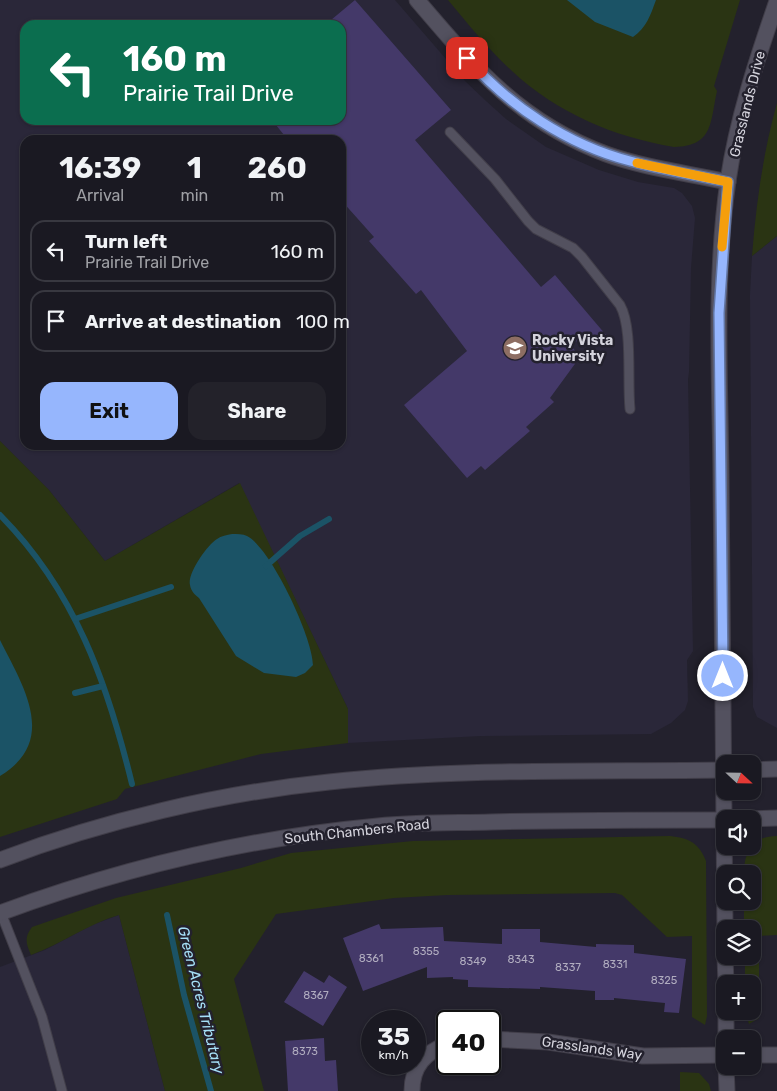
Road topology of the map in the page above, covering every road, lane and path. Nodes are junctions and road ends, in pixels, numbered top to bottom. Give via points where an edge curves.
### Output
1 (418, 0) edge
2 (777, 1) edge
3 (450, 132) dead end
4 (728, 182) junction
5 (630, 409) dead end
6 (725, 755) edge
7 (777, 769) edge
8 (716, 770) edge
9 (761, 770) edge
10 (777, 818) edge
11 (761, 819) edge
12 (716, 820) edge
13 (725, 855) edge
14 (0, 860) edge
15 (1, 913) edge
16 (725, 920) edge
17 (501, 1040) edge
18 (716, 1055) edge
19 (761, 1055) edge
20 (777, 1055) edge
21 (414, 1075) edge
22 (726, 1075) edge
23 (62, 1091) edge
24 (412, 1091) edge
25 (727, 1091) edge

1 - 4 street via 500,92 558,132 629,161
2 - 4 street, Grasslands Drive via 747,93
3 - 5 lane via 536,229 582,256 624,311
4 - 6 street, Grasslands Drive via 719,313
7 - 9 street
8 - 14 street via 440,774 330,782 159,812
10 - 11 street
12 - 15 street, South Chambers Road via 416,823 331,831 260,841 173,859 55,893
13 - 16 street, Grasslands Drive
15 - 23 lane via 42,1017
17 - 18 street, Grasslands Way via 548,1042 643,1056
19 - 20 street
21 - 24 street
22 - 25 street

